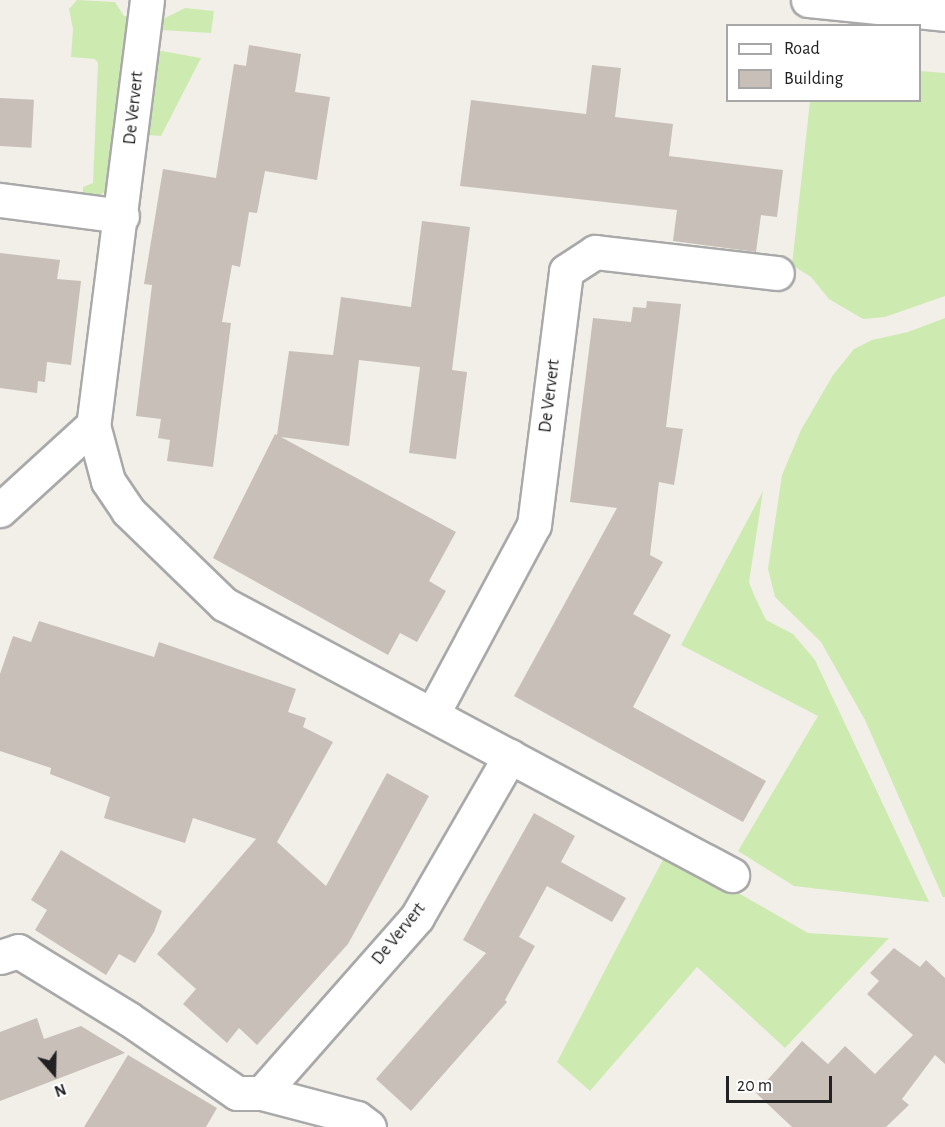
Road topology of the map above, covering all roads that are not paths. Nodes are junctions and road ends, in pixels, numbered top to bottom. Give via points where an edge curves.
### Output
1 (147, 0) edge
2 (808, 0) edge
3 (945, 14) edge
4 (0, 200) edge
5 (122, 216) junction
6 (777, 273) dead end
7 (93, 425) junction
8 (0, 510) edge
9 (433, 713) junction
10 (510, 756) junction
11 (732, 875) dead end
12 (0, 957) edge
13 (262, 1093) junction
14 (369, 1127) edge

1 - 5 street, De Ververt
2 - 3 street
4 - 5 street
5 - 7 street, De Ververt
6 - 9 street, De Ververt via 595,252 566,271 534,525
7 - 8 street
7 - 9 street, De Ververt via 108,481 128,511 224,604
9 - 10 street, De Ververt
10 - 11 street, De Ververt
10 - 13 street, De Ververt via 417,917
12 - 13 street via 18,951 129,1019 237,1093
13 - 14 street via 357,1118

